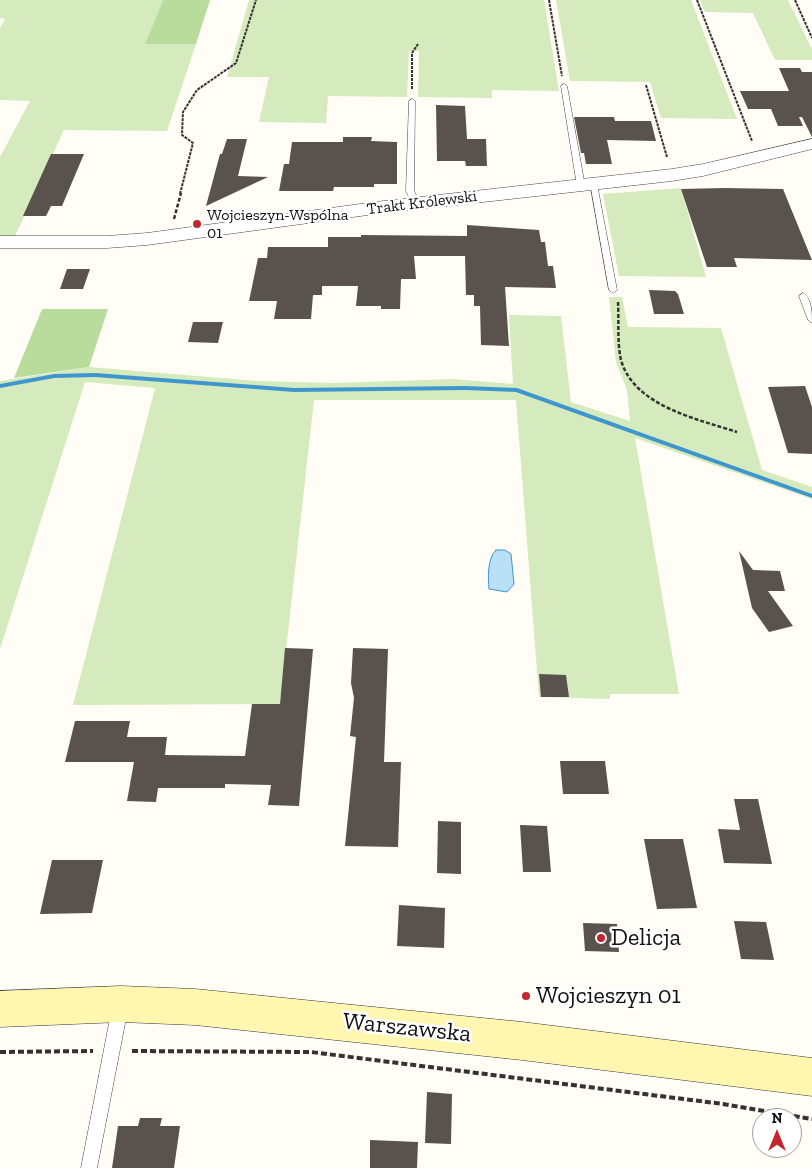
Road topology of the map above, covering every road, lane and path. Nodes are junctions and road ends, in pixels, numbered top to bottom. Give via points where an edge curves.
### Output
1 (256, 0) edge
2 (549, 0) edge
3 (697, 0) edge
4 (795, 0) edge
5 (812, 38) edge
6 (418, 44) dead end
7 (646, 85) dead end
8 (564, 86) joint
9 (412, 101) joint
10 (812, 144) edge
11 (759, 158) junction
12 (672, 175) junction
13 (587, 185) junction
14 (416, 203) junction
15 (170, 236) junction
16 (0, 242) edge
17 (613, 290) joint
18 (803, 296) dead end
19 (812, 320) edge
20 (737, 432) dead end
21 (120, 1004) junction
22 (0, 1009) edge
23 (110, 1051) junction
24 (0, 1052) edge
25 (812, 1078) edge
26 (812, 1119) edge
27 (89, 1168) edge

1 - 15 path via 236,63 196,90 183,112 182,135 193,143
2 - 8 path
3 - 11 path
4 - 5 path
6 - 9 path via 412,53
7 - 12 path
8 - 13 lane
9 - 14 lane via 410,191
10 - 11 street, Trakt Królewski
11 - 12 street, Trakt Królewski
12 - 13 street, Trakt Królewski
13 - 14 street, Trakt Królewski
13 - 17 lane
14 - 15 street, Trakt Królewski
15 - 16 street, Trakt Królewski via 115,242
17 - 20 path via 620,306 620,359 631,382 669,410
18 - 19 lane
21 - 22 main road, Warszawska
21 - 23 lane
21 - 25 main road, Warszawska via 306,1017
23 - 24 path
23 - 26 path via 311,1052 723,1104
23 - 27 lane

